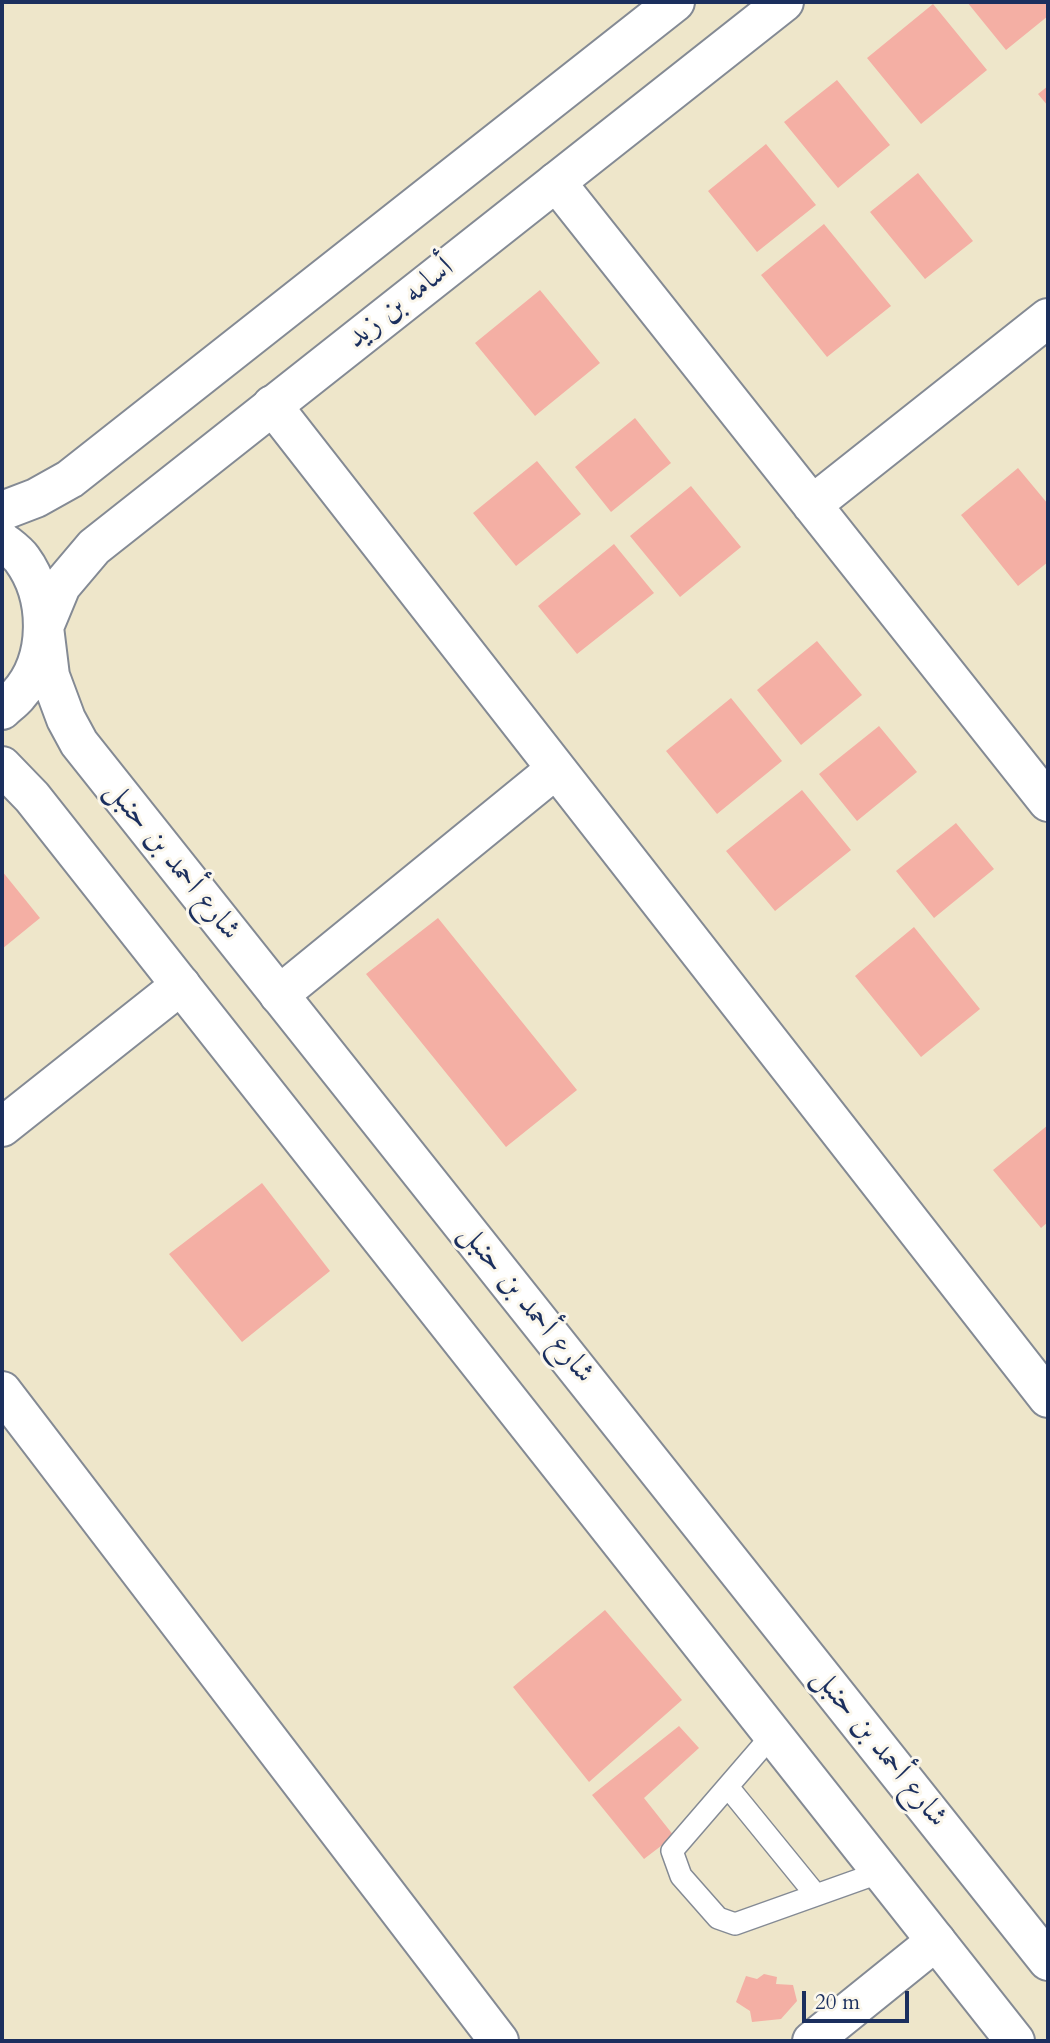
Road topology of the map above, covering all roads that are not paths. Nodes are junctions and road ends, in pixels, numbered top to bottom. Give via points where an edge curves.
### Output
1 (675, 2) edge
2 (784, 2) edge
3 (555, 182) junction
4 (1048, 318) edge
5 (272, 405) junction
6 (812, 505) junction
7 (2, 512) edge
8 (2, 541) edge
9 (44, 627) junction
10 (2, 710) edge
11 (2, 766) edge
12 (556, 769) junction
13 (1048, 802) edge
14 (180, 985) junction
15 (279, 995) junction
16 (2, 1127) edge
17 (2, 1391) edge
18 (1048, 1398) edge
19 (773, 1734) junction
20 (729, 1787) junction
21 (881, 1872) junction
22 (816, 1895) junction
23 (936, 1941) junction
24 (1048, 1961) edge
25 (499, 2041) edge
26 (811, 2041) edge
27 (1016, 2041) edge

1 - 7 street via 71,479
2 - 3 street, أسامه بن زيد
3 - 5 street, أسامه بن زيد
3 - 6 street
4 - 6 street
5 - 9 street, أسامه بن زيد via 94,547 61,586
5 - 12 street
6 - 13 street
8 - 9 street, شارع أحمد بن حنبل via 22,558 39,591
9 - 10 street via 37,664 19,694
9 - 15 street, شارع أحمد بن حنبل via 50,676 79,743
11 - 14 street via 32,797
12 - 15 street
12 - 18 street
14 - 16 street
14 - 19 street
15 - 24 street, شارع أحمد بن حنبل
17 - 25 street
19 - 20 lane
19 - 21 street
20 - 22 lane
20 - 22 lane via 672,1851 681,1876 718,1918 735,1924
21 - 22 lane
21 - 23 street
23 - 26 street
23 - 27 street

